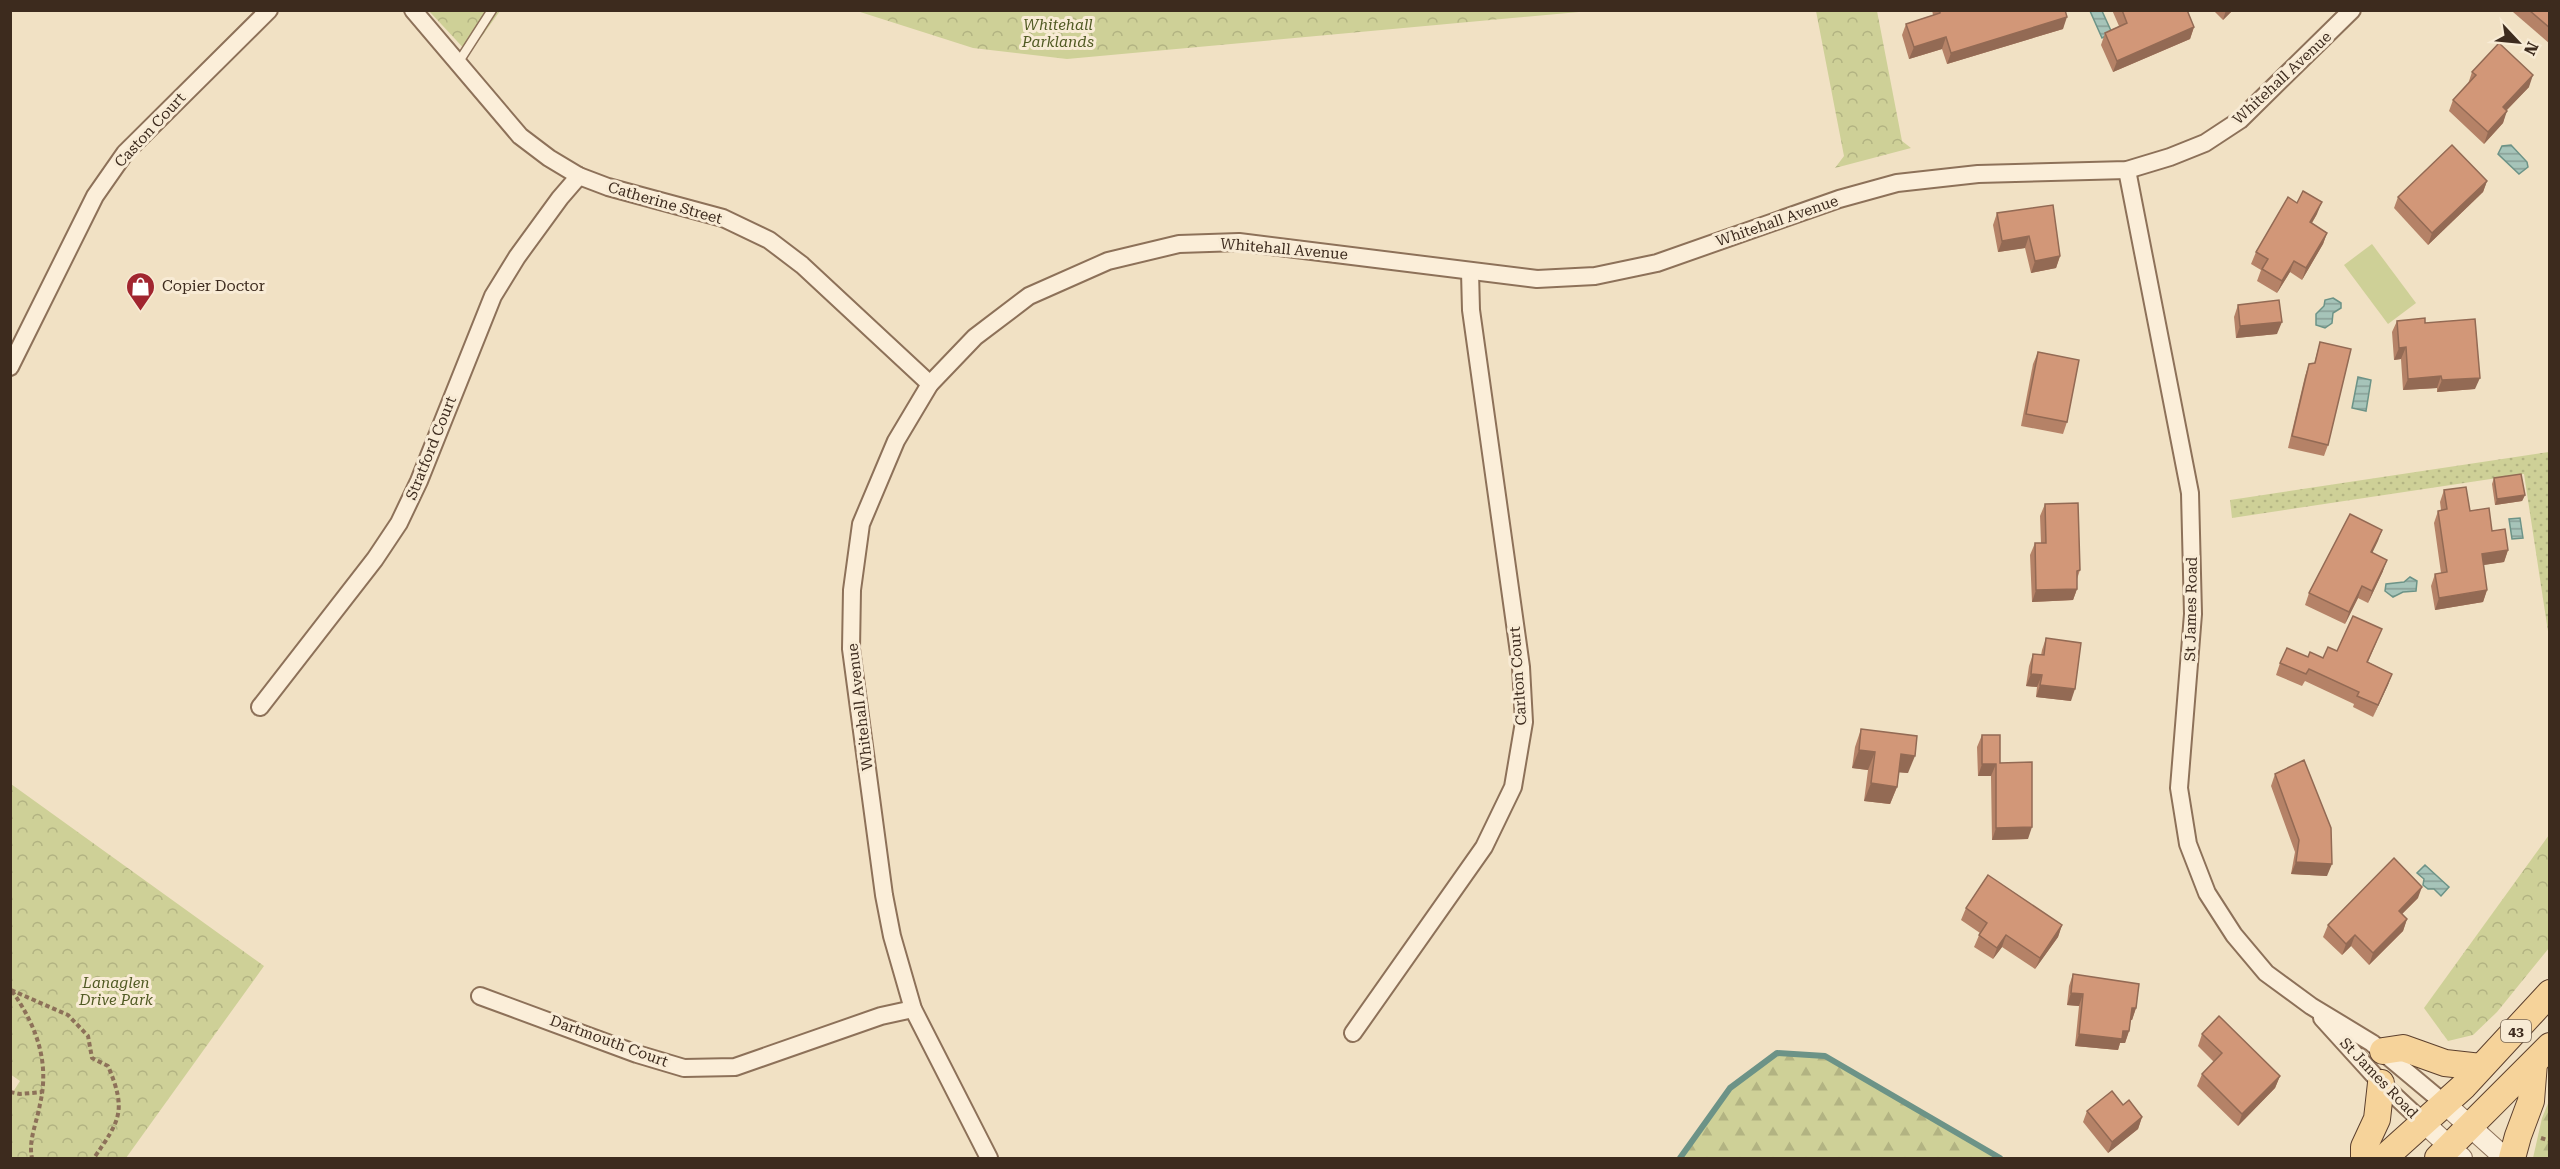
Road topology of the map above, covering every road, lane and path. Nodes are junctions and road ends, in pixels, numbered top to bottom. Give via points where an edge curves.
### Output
1 (269, 10) edge
2 (413, 10) edge
3 (492, 10) edge
4 (2352, 10) edge
5 (458, 64) junction
6 (2127, 170) junction
7 (579, 176) junction
8 (1470, 272) junction
9 (10, 367) edge
10 (930, 384) junction
11 (260, 707) dead end
12 (11, 990) edge
13 (2550, 993) edge
14 (480, 996) dead end
15 (2311, 1006) junction
16 (913, 1009) junction
17 (1353, 1033) dead end
18 (2383, 1051) junction
19 (2542, 1054) edge
20 (2481, 1067) junction
21 (2381, 1083) junction
22 (10, 1092) edge
23 (42, 1092) junction
24 (2445, 1104) junction
25 (2424, 1124) junction
26 (2471, 1128) junction
27 (2450, 1155) edge
28 (32, 1158) edge
29 (94, 1158) edge
30 (989, 1158) edge
31 (2364, 1158) edge
32 (2384, 1158) edge
33 (2505, 1158) edge
34 (2512, 1158) edge

1 - 9 street, Caston Court via 125,153 95,196
2 - 5 street, Catherine Street
3 - 5 lane
4 - 6 street, Whitehall Avenue via 2240,120 2205,143
5 - 7 street, Catherine Street via 520,136
6 - 8 street, Whitehall Avenue via 1978,174 1898,183 1839,199 1657,263 1595,276 1537,279
6 - 15 street, St James Road via 2190,493 2193,614 2179,788 2188,844 2207,893 2234,935 2266,973
7 - 10 street, Catherine Street via 723,218 769,240 802,265
7 - 11 street, Stratford Court via 517,257 493,296 399,523
8 - 10 street, Whitehall Avenue via 1239,242 1179,244 1108,261 1029,296 975,337
8 - 17 street, Carlton Court via 1521,667 1524,722 1513,787 1484,847
10 - 16 street, Whitehall Avenue via 896,441 861,524 852,590 851,649 884,895
12 - 23 path via 30,1016 41,1049
12 - 29 path via 68,1016 88,1036 92,1058 108,1066 117,1088 120,1114
13 - 20 main road, 43
14 - 16 street, Dartmouth Court via 684,1068 735,1067 881,1016
15 - 18 street, St James Road
15 - 21 street, St James Road
16 - 30 street, Whitehall Avenue
18 - 20 main road via 2403,1048 2445,1063
18 - 24 street, St James Road
19 - 26 main road, 43
19 - 34 main road
20 - 24 main road, 43
21 - 25 street, St James Road
21 - 31 main road via 2377,1119 2364,1147
22 - 23 path
23 - 28 path
24 - 25 main road, 43
24 - 26 street
25 - 27 street, St James Road
25 - 32 main road, 43
26 - 27 main road, 43
26 - 33 street

